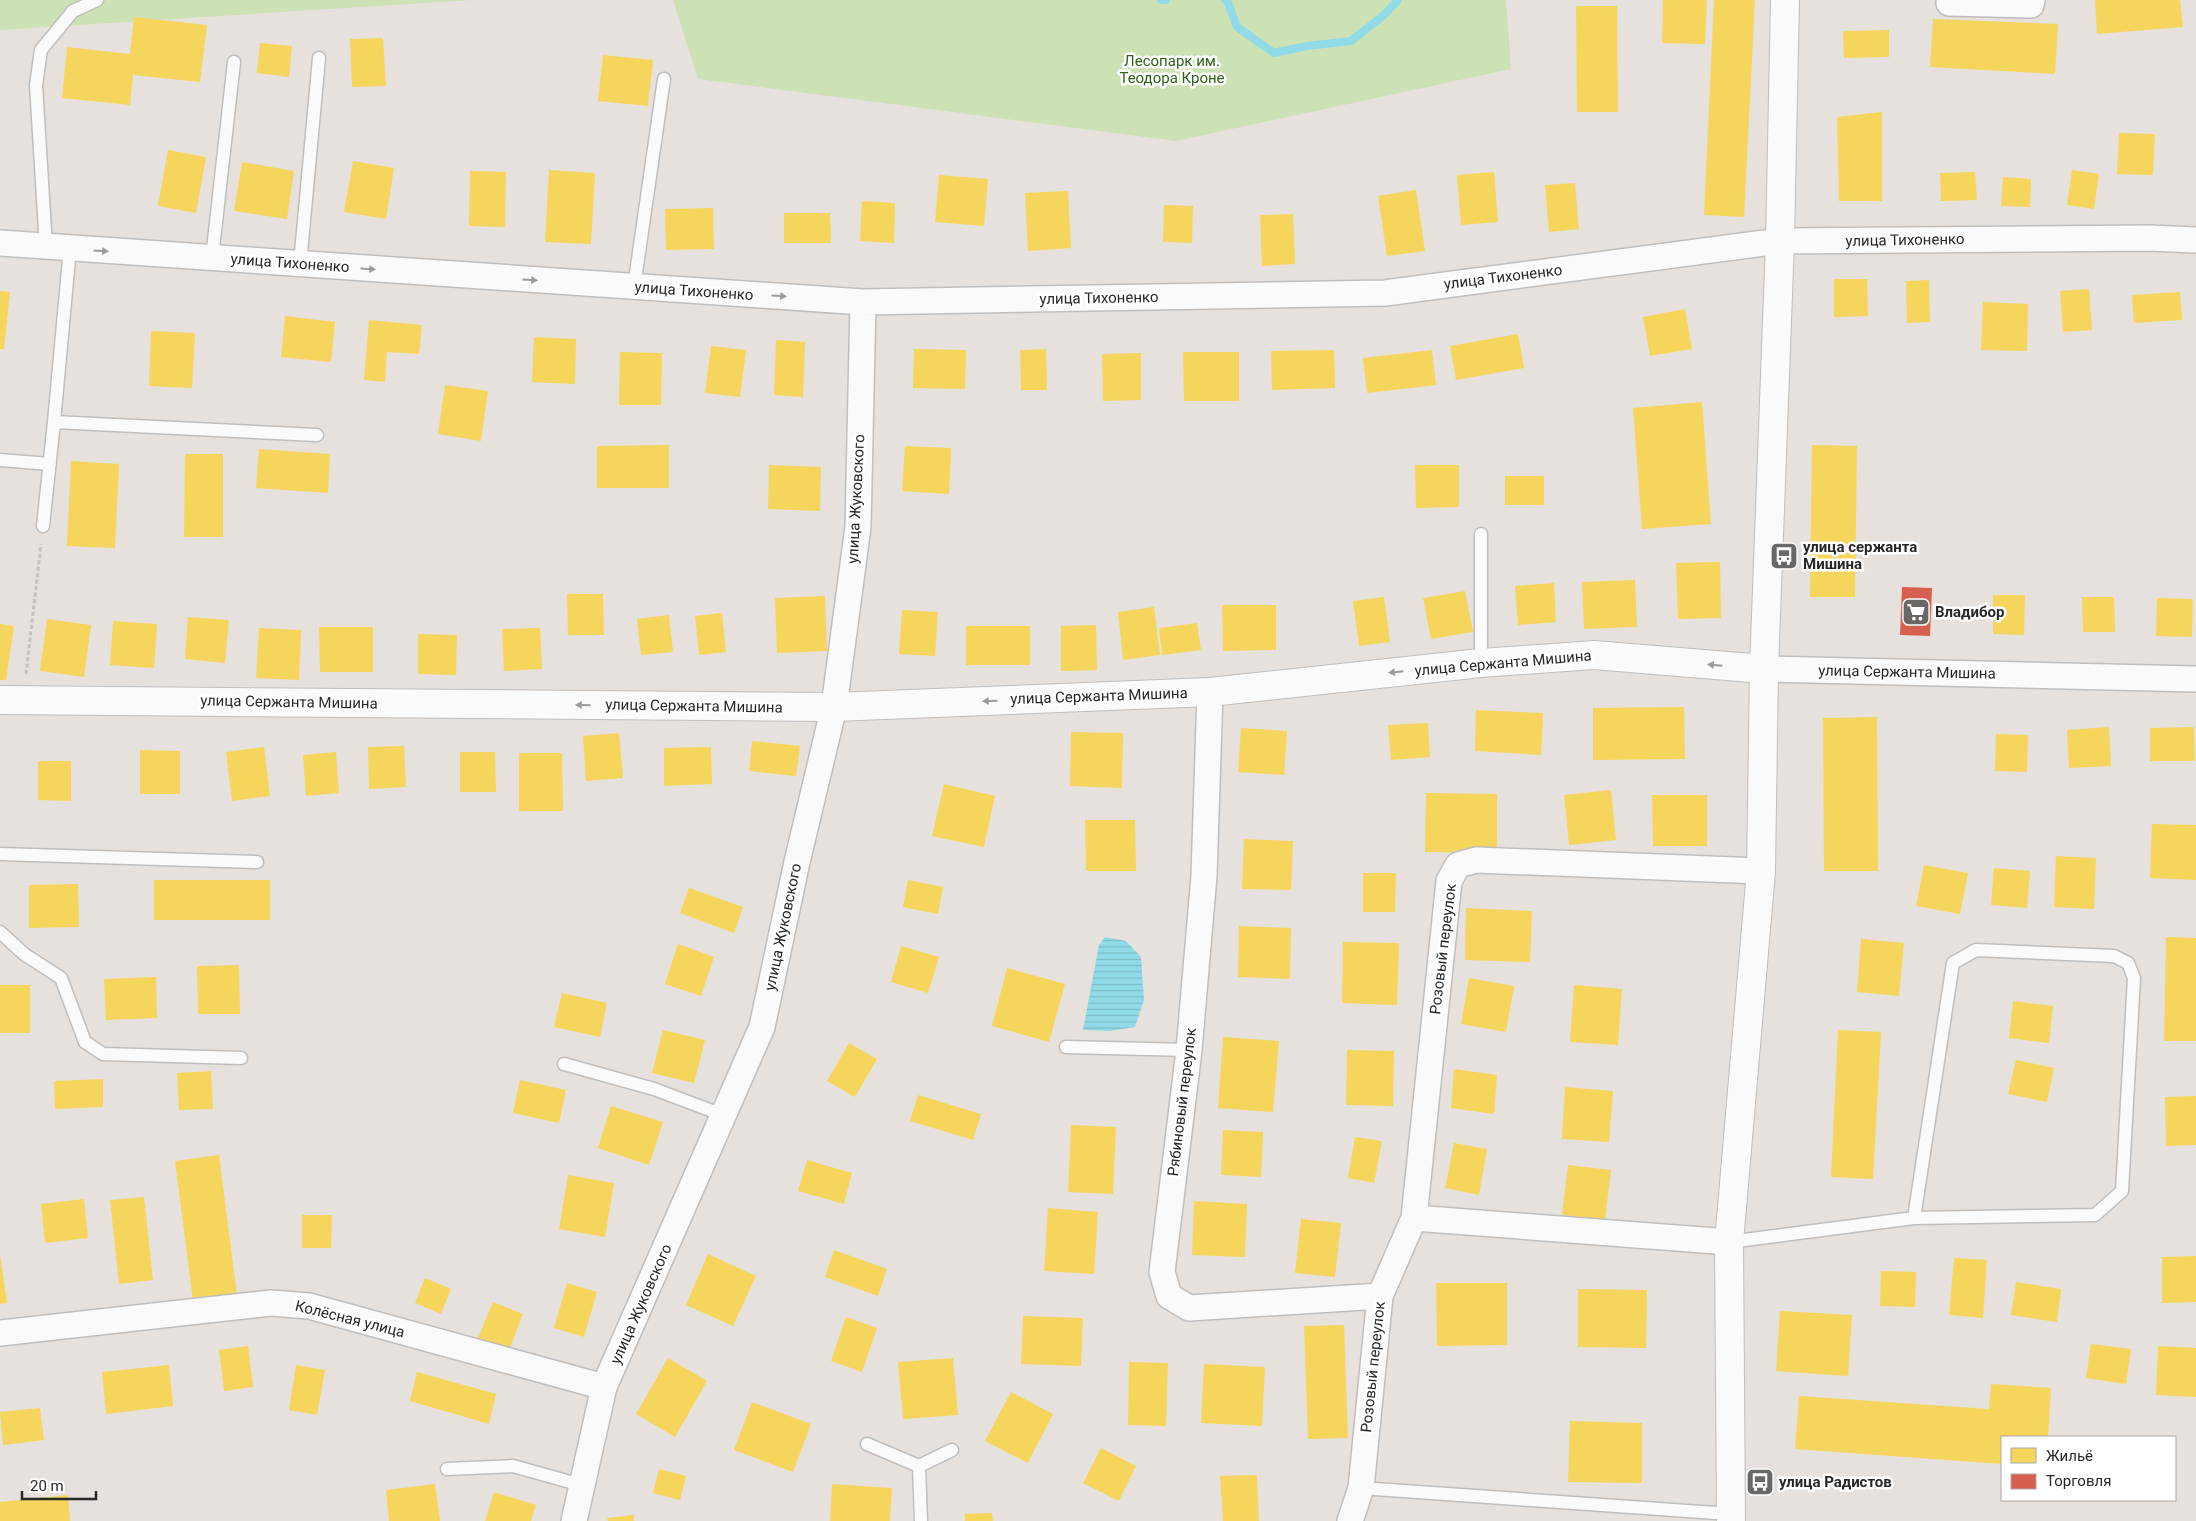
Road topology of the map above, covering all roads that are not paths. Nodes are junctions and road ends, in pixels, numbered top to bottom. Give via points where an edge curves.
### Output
1 (97, 0) edge
2 (1785, 0) edge
3 (2032, 0) edge
4 (1949, 3) dead end
5 (318, 58) dead end
6 (234, 62) dead end
7 (664, 79) dead end
8 (2196, 240) edge
9 (1780, 241) junction
10 (0, 243) edge
11 (58, 248) junction
12 (212, 258) junction
13 (300, 264) junction
14 (634, 287) junction
15 (863, 302) junction
16 (54, 422) junction
17 (317, 435) dead end
18 (0, 460) edge
19 (50, 464) junction
20 (43, 526) road end
21 (1481, 534) dead end
22 (1481, 664) junction
23 (1764, 669) junction
24 (2196, 678) edge
25 (1210, 692) junction
26 (11, 700) edge
27 (834, 707) junction
28 (0, 854) edge
29 (257, 862) dead end
30 (1761, 871) junction
31 (0, 932) edge
32 (1066, 1047) dead end
33 (1189, 1050) junction
34 (242, 1058) dead end
35 (564, 1064) dead end
36 (723, 1115) junction
37 (1414, 1218) junction
38 (1914, 1218) junction
39 (1729, 1242) junction
40 (1380, 1296) junction
41 (0, 1333) edge
42 (604, 1387) junction
43 (867, 1444) dead end
44 (952, 1450) dead end
45 (919, 1466) junction
46 (447, 1469) dead end
47 (581, 1485) junction
48 (1361, 1488) junction
49 (1730, 1518) edge
50 (574, 1521) edge
51 (921, 1521) edge
52 (1350, 1521) edge

1 - 11 lane via 73,10 40,50 36,85
2 - 9 street
3 - 4 street via 2031,5
5 - 13 lane
6 - 12 lane
7 - 14 lane
8 - 9 street, улица Тихоненко
9 - 15 street, улица Тихоненко via 1385,292
9 - 23 street
10 - 11 street, улица Тихоненко
11 -> 12 street, улица Тихоненко
11 - 16 lane
12 - 13 street, улица Тихоненко
13 -> 14 street, улица Тихоненко
14 -> 15 street, улица Тихоненко
15 - 27 street, улица Жуковского via 858,527
16 - 17 lane
16 - 19 lane
18 - 19 lane
19 - 20 lane
21 - 22 lane
23 -> 22 street, улица Сержанта Мишина via 1594,655
22 -> 25 street, улица Сержанта Мишина
23 - 24 street, улица Сержанта Мишина
23 - 30 street
25 -> 27 street, улица Сержанта Мишина
25 - 33 street, Рябиновый переулок via 1204,876
27 -> 26 street, улица Сержанта Мишина
27 - 36 street, улица Жуковского via 762,1027
28 - 29 lane
30 - 37 street, Розовый переулок via 1476,860 1458,865 1449,881
30 - 39 street
31 - 34 lane via 24,954 61,978 85,1042 103,1054
32 - 33 lane
33 - 40 street, Рябиновый переулок via 1162,1272 1169,1296 1189,1308
35 - 36 lane via 654,1089
36 - 42 street, улица Жуковского
37 - 39 street
37 - 40 street, Розовый переулок
38 - 38 lane via 2096,1215 2122,1191 2134,978 2128,963 2114,956 1976,950 1953,963
38 - 39 lane
39 - 49 street
40 - 48 street, Розовый переулок
41 - 42 street, Колёсная улица via 271,1303 300,1305
42 - 47 street, улица Жуковского
43 - 45 lane
44 - 45 lane
45 - 51 lane
46 - 47 lane via 513,1466
47 - 50 street, улица Жуковского
48 - 49 lane
48 - 52 street, Розовый переулок

